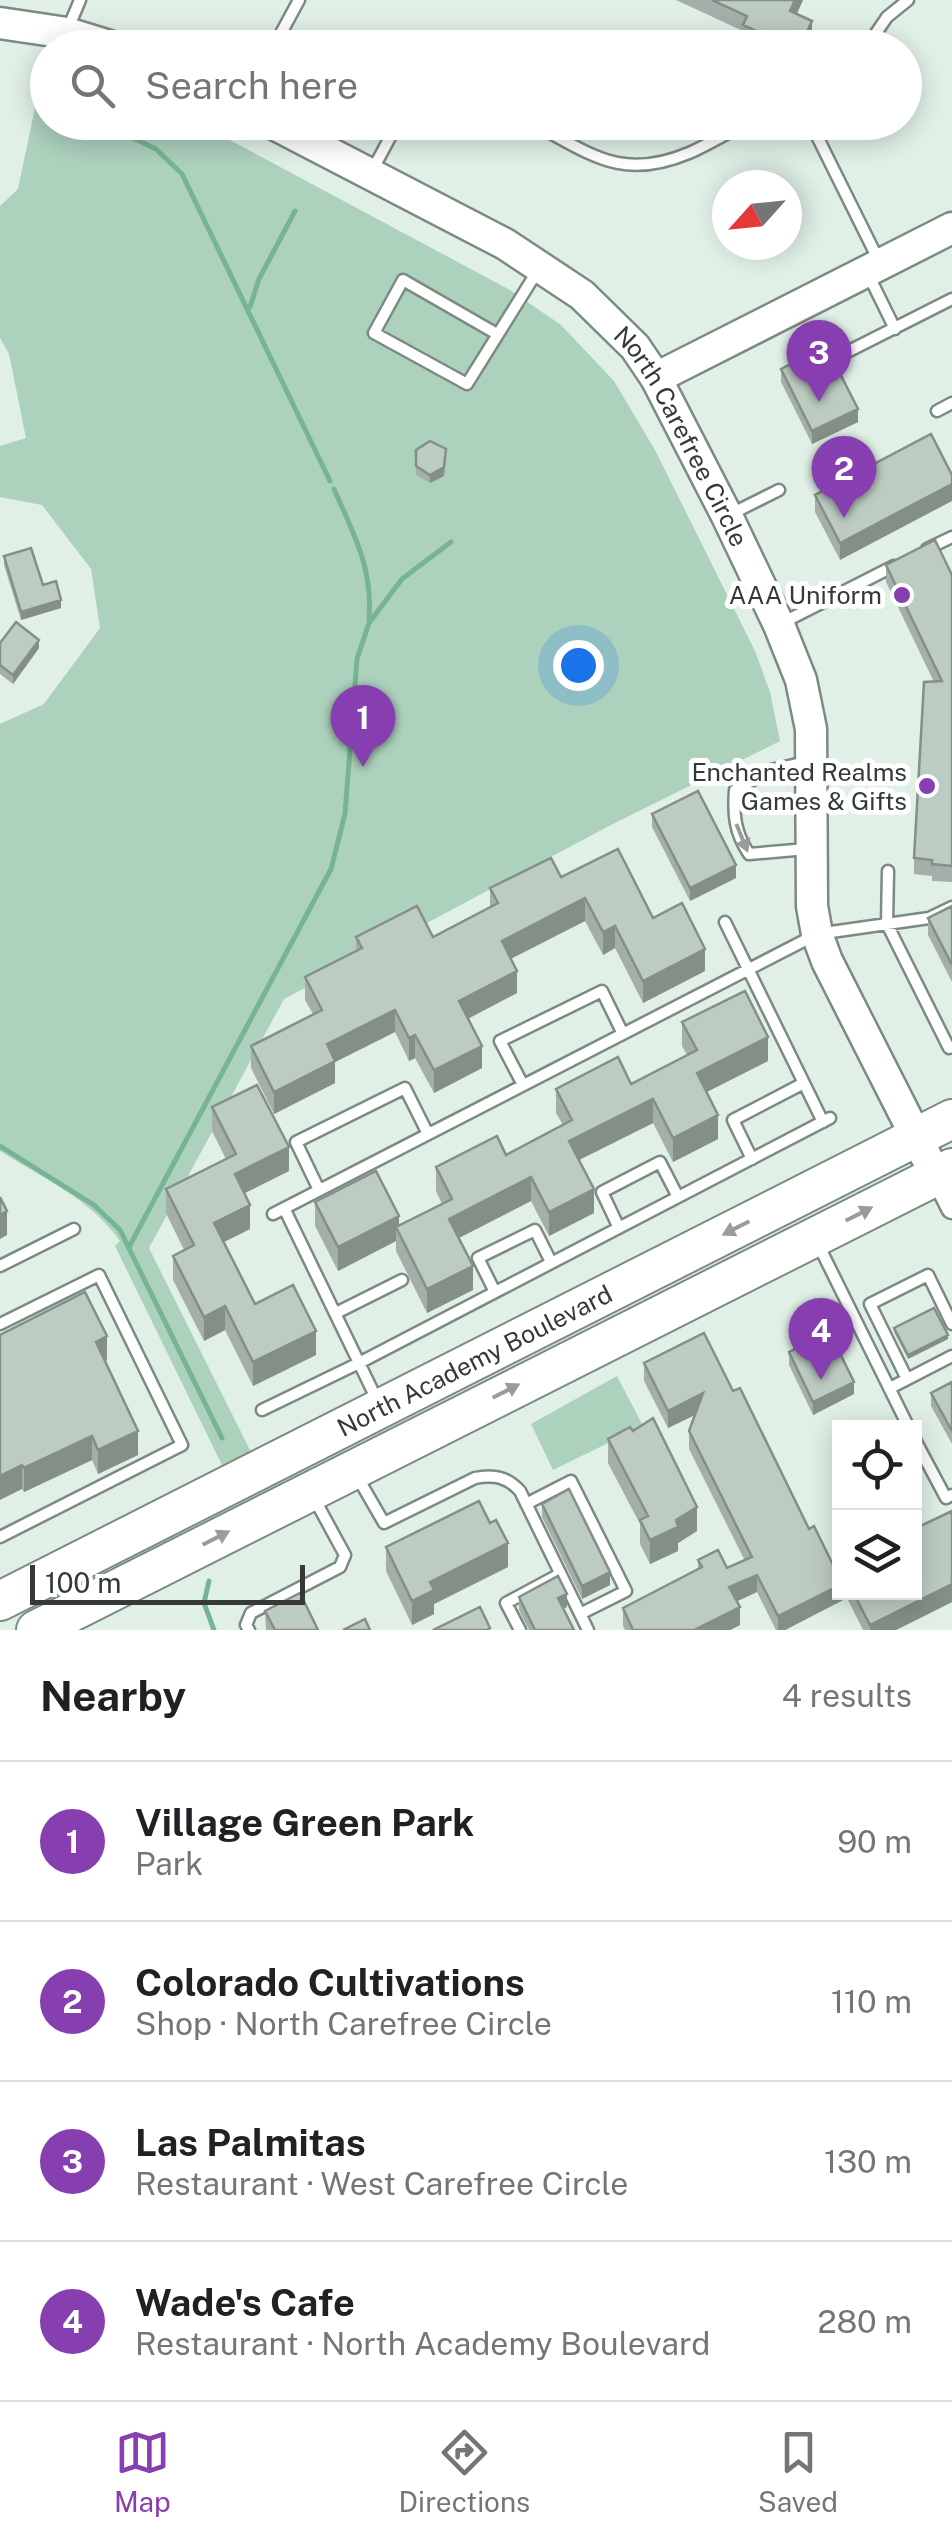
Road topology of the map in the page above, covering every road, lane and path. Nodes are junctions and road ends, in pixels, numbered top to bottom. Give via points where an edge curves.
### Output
1 (80, 0) edge
2 (299, 0) edge
3 (908, 0) edge
4 (0, 22) edge
5 (48, 30) edge
6 (67, 30) edge
7 (283, 30) edge
8 (878, 30) edge
9 (306, 140) edge
10 (389, 140) edge
11 (565, 140) edge
12 (716, 140) edge
13 (818, 140) edge
14 (371, 173) junction
15 (952, 228) edge
16 (540, 266) junction
17 (873, 268) junction
18 (952, 300) edge
19 (896, 329) junction
20 (497, 334) junction
21 (849, 352) dead end
22 (656, 378) junction
23 (952, 403) edge
24 (937, 411) dead end
25 (779, 490) dead end
26 (727, 516) junction
27 (952, 537) edge
28 (919, 554) edge
29 (903, 562) edge
30 (780, 625) junction
31 (812, 760) junction
32 (811, 849) junction
33 (888, 871) dead end
34 (952, 907) edge
35 (726, 922) dead end
36 (888, 924) junction
37 (817, 934) junction
38 (748, 970) junction
39 (623, 1034) junction
40 (952, 1047) edge
41 (804, 1083) junction
42 (523, 1085) junction
43 (952, 1120) edge
44 (428, 1134) junction
45 (917, 1137) junction
46 (752, 1159) junction
47 (947, 1184) edge
48 (319, 1190) junction
49 (678, 1197) junction
50 (620, 1228) junction
51 (74, 1229) dead end
52 (815, 1236) junction
53 (552, 1262) junction
54 (0, 1266) edge
55 (402, 1280) dead end
56 (494, 1292) junction
57 (870, 1304) junction
58 (852, 1313) junction
59 (336, 1314) junction
60 (0, 1324) edge
61 (952, 1324) edge
62 (952, 1356) edge
63 (360, 1363) junction
64 (907, 1379) junction
65 (890, 1388) junction
66 (381, 1407) junction
67 (262, 1410) dead end
68 (906, 1420) edge
69 (922, 1453) edge
70 (353, 1468) junction
71 (310, 1490) junction
72 (952, 1495) edge
73 (526, 1504) junction
74 (0, 1537) edge
75 (560, 1574) junction
76 (0, 1601) edge
77 (580, 1614) junction
78 (36, 1630) edge
79 (249, 1630) edge
80 (520, 1630) edge
81 (588, 1630) edge

1 - 6 lane
2 - 7 lane
3 - 8 lane
4 - 5 main road
9 - 14 main road, North Carefree Circle
10 - 14 lane
11 - 12 lane via 628,167
13 - 17 lane
14 - 16 main road, North Carefree Circle
15 - 17 main road
16 - 20 lane
16 - 22 main road, North Carefree Circle via 601,313
17 - 19 lane
17 - 22 main road
18 - 19 lane
19 - 21 lane
20 - 20 lane via 403,280 374,333 467,384
22 - 26 main road, North Carefree Circle
23 - 24 lane
25 - 26 lane
26 - 30 main road, North Carefree Circle
27 - 28 lane
29 - 30 lane
30 - 31 main road, North Carefree Circle via 807,707
31 - 32 main road, North Carefree Circle
31 -> 32 lane via 771,770 735,790 734,809 737,837 749,854
32 - 37 main road, North Carefree Circle
33 - 36 lane
34 - 36 lane
35 - 38 lane
36 - 37 lane
36 - 40 lane
37 - 38 lane
37 - 45 main road, North Carefree Circle
38 - 39 lane
38 - 41 lane
39 - 42 lane
39 - 42 lane via 602,991 500,1042
41 - 46 lane via 733,1120
41 - 46 lane via 827,1120
42 - 44 lane
43 - 45 highway, North Academy Boulevard
44 - 48 lane
44 - 48 lane via 405,1088 296,1142
45 - 47 main road, North Carefree Circle
45 -> 66 highway, North Academy Boulevard
46 - 49 lane
52 -> 47 highway, North Academy Boulevard
48 - 59 lane via 279,1211
49 - 50 lane
49 - 50 lane via 660,1162 602,1192
50 - 53 lane
51 - 54 lane
52 - 58 lane
70 -> 52 highway, North Academy Boulevard
53 - 56 lane
53 - 56 lane via 535,1230 478,1258
55 - 59 lane
56 - 63 lane
57 - 58 lane
57 - 61 lane via 928,1276
57 - 64 lane
58 - 65 lane
59 - 63 lane
60 - 74 lane via 98,1274 182,1445
62 - 64 lane
63 - 66 lane
63 - 67 lane
64 - 65 lane
65 - 68 lane
66 - 76 highway, North Academy Boulevard
69 - 72 lane via 946,1498
70 - 71 highway, North Academy Boulevard
70 - 73 lane via 384,1523 488,1475 511,1482
78 -> 71 highway, North Academy Boulevard
71 - 79 lane via 345,1555 340,1567 252,1613
73 - 75 lane
73 - 77 lane via 571,1481 626,1591
75 - 77 lane
75 - 80 lane via 506,1603
77 - 81 lane

